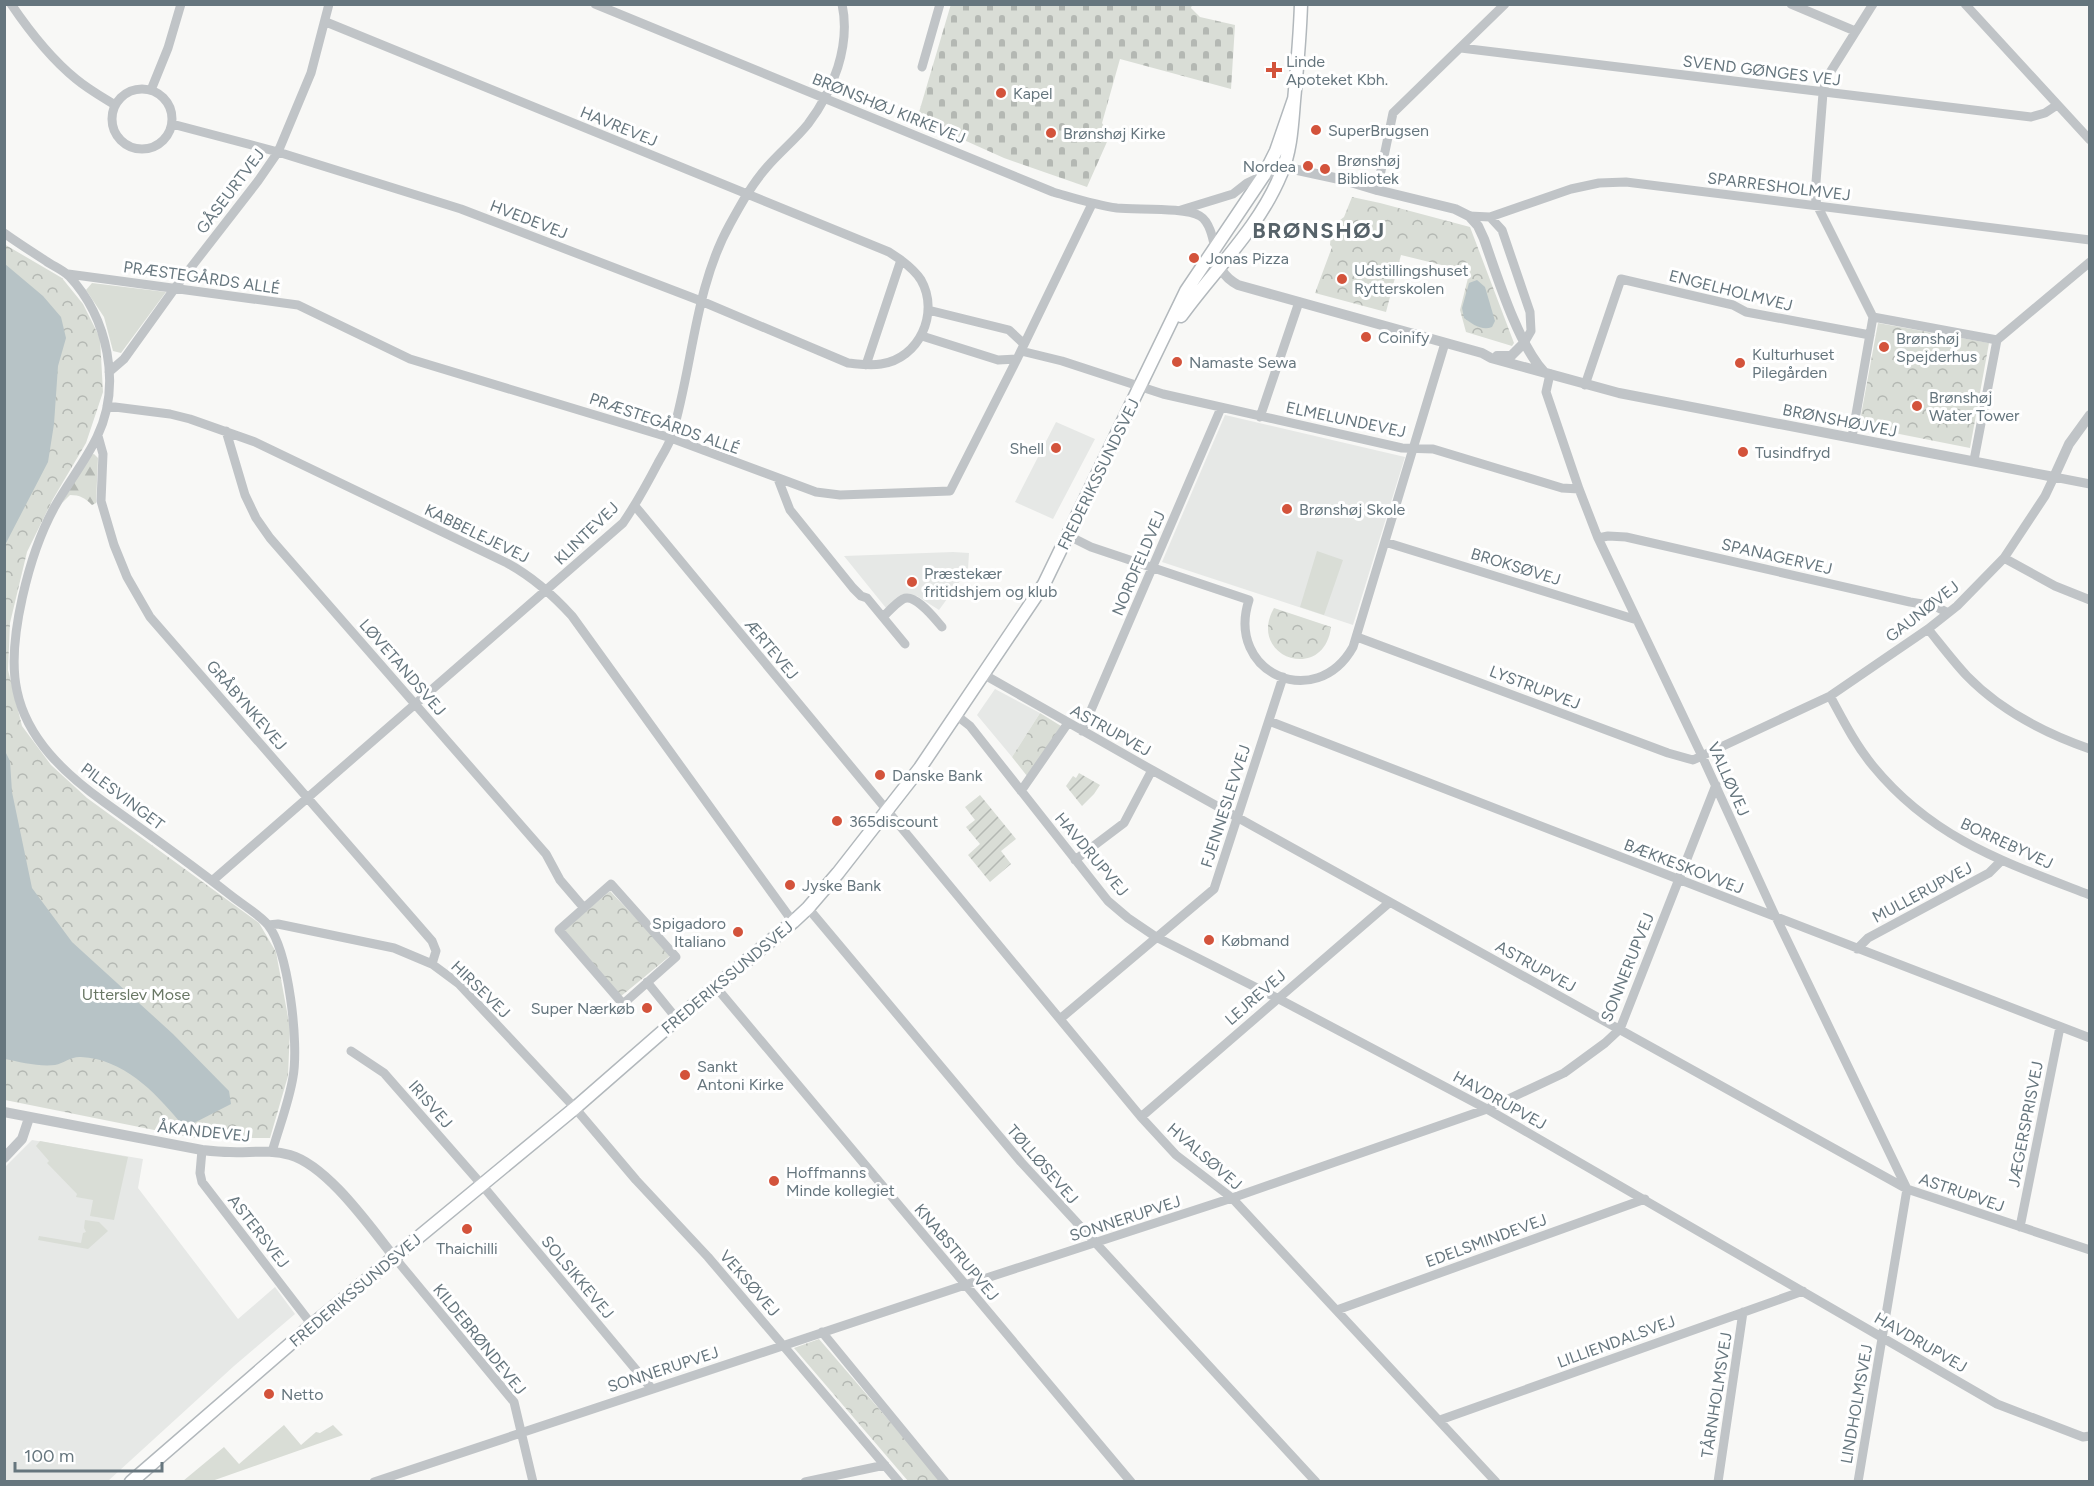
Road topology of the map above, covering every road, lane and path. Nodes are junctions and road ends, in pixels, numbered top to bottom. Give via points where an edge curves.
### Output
1 (11, 4) edge
2 (181, 4) edge
3 (329, 4) edge
4 (595, 4) edge
5 (842, 4) edge
6 (940, 4) edge
7 (1300, 4) edge
8 (1505, 4) edge
9 (1791, 4) edge
10 (1872, 4) edge
11 (1965, 4) edge
12 (326, 22) junction
13 (1855, 31) junction
14 (1461, 48) junction
15 (922, 67) dead end
16 (151, 90) junction
17 (1823, 93) junction
18 (826, 99) junction
19 (1294, 99) junction
20 (115, 105) junction
21 (2057, 105) junction
22 (172, 124) junction
23 (2090, 140) edge
24 (278, 152) junction
25 (1283, 170) junction
26 (1264, 176) junction
27 (1377, 190) junction
28 (746, 195) junction
29 (1092, 204) junction
30 (1817, 206) junction
31 (1179, 210) junction
32 (1469, 216) junction
33 (1490, 217) junction
34 (4, 233) edge
35 (2090, 240) edge
36 (1215, 249) junction
37 (901, 260) junction
38 (2090, 262) edge
39 (1219, 267) junction
40 (68, 274) junction
41 (175, 288) junction
42 (701, 301) junction
43 (1299, 302) junction
44 (928, 310) junction
45 (1873, 317) junction
46 (1870, 334) junction
47 (922, 336) junction
48 (1164, 339) junction
49 (1997, 340) junction
50 (1445, 343) junction
51 (1524, 343) junction
52 (1021, 351) junction
53 (1482, 354) junction
54 (866, 365) junction
55 (110, 372) junction
56 (1547, 373) junction
57 (1585, 385) junction
58 (1140, 387) junction
59 (106, 406) junction
60 (1221, 408) junction
61 (2090, 415) edge
62 (1260, 417) junction
63 (226, 431) junction
64 (98, 436) junction
65 (1852, 437) junction
66 (671, 438) junction
67 (1414, 448) junction
68 (1974, 460) junction
69 (2054, 477) junction
70 (778, 478) junction
71 (2090, 484) edge
72 (1579, 489) junction
73 (635, 506) junction
74 (1069, 536) junction
75 (1598, 538) junction
76 (1385, 542) junction
77 (2004, 558) junction
78 (1152, 568) junction
79 (547, 590) junction
80 (2090, 600) edge
81 (1948, 613) junction
82 (884, 616) junction
83 (1637, 620) junction
84 (942, 627) dead end
85 (1928, 629) junction
86 (1357, 637) junction
87 (905, 644) dead end
88 (983, 674) junction
89 (1283, 678) junction
90 (1830, 696) junction
91 (416, 705) junction
92 (956, 715) junction
93 (1269, 721) junction
94 (1068, 723) junction
95 (1082, 731) junction
96 (2090, 749) edge
97 (1702, 756) junction
98 (1152, 770) junction
99 (1716, 785) junction
100 (1021, 791) junction
101 (309, 798) junction
102 (887, 811) junction
103 (1238, 818) junction
104 (1075, 860) junction
105 (2001, 861) junction
106 (1678, 880) junction
107 (212, 881) junction
108 (2090, 895) edge
109 (1390, 902) junction
110 (584, 908) junction
111 (808, 908) junction
112 (1776, 917) junction
113 (793, 922) junction
114 (268, 925) junction
115 (1156, 937) junction
116 (1857, 949) junction
117 (432, 964) junction
118 (647, 982) junction
119 (715, 986) junction
120 (1277, 998) junction
121 (677, 1019) junction
122 (1060, 1019) junction
123 (2060, 1027) junction
124 (1620, 1029) junction
125 (2090, 1038) edge
126 (351, 1051) dead end
127 (574, 1108) junction
128 (1487, 1109) junction
129 (4, 1112) edge
130 (29, 1118) junction
131 (1141, 1118) junction
132 (202, 1150) junction
133 (272, 1152) junction
134 (4, 1158) edge
135 (482, 1185) junction
136 (1907, 1189) junction
137 (1232, 1198) junction
138 (1645, 1199) junction
139 (2020, 1227) junction
140 (1094, 1244) junction
141 (2090, 1250) edge
142 (395, 1258) junction
143 (965, 1285) junction
144 (1803, 1291) junction
145 (1337, 1310) junction
146 (1743, 1312) junction
147 (312, 1325) junction
148 (822, 1332) junction
149 (1882, 1336) junction
150 (784, 1345) junction
151 (652, 1389) junction
152 (1440, 1420) junction
153 (522, 1432) junction
154 (2090, 1436) edge
155 (885, 1465) junction
156 (404, 1477) edge
157 (131, 1482) edge
158 (374, 1482) edge
159 (533, 1482) edge
160 (805, 1482) edge
161 (899, 1482) edge
162 (945, 1482) edge
163 (1131, 1482) edge
164 (1316, 1482) edge
165 (1496, 1482) edge
166 (1718, 1482) edge
167 (1858, 1482) edge

1 - 20 street via 52,57 76,80
2 - 16 street
3 - 12 street, GÅSEURTVEJ
4 - 18 street, BRØNSHØJ KIRKEVEJ
5 - 18 street, KLINTEVEJ via 840,58
6 - 15 street
7 - 19 main road, FREDERIKSSUNDSVEJ
8 - 14 street
9 - 13 street
10 - 13 street
11 - 21 street
12 - 24 street, GÅSEURTVEJ via 311,73
12 - 28 street, HAVREVEJ
13 - 17 street via 1826,79
14 - 17 street, SVEND GØNGES VEJ
14 - 27 street via 1393,113
16 - 20 street via 130,91
16 - 22 street via 168,103
17 - 21 street, SVEND GØNGES VEJ via 2031,117
17 - 30 street
18 - 28 street, KLINTEVEJ
18 - 29 street, BRØNSHØJ KIRKEVEJ via 1053,192
19 - 25 main road, FREDERIKSSUNDSVEJ via 1292,132
19 - 26 main road, FREDERIKSSUNDSVEJ
20 - 22 street via 113,128 118,138 138,150 160,144
21 - 23 street
22 - 24 street, HVEDEVEJ
24 - 41 street, GÅSEURTVEJ
24 - 42 street, HVEDEVEJ via 461,209
25 - 26 street
25 - 27 street via 1293,169
25 - 39 main road, FREDERIKSSUNDSVEJ via 1261,211
26 - 31 street, BRØNSHØJ KIRKEVEJ via 1233,194
26 - 36 main road, FREDERIKSSUNDSVEJ
27 - 32 street
28 - 37 street, HAVREVEJ
28 - 42 street, KLINTEVEJ via 713,261
29 - 31 street, BRØNSHØJ KIRKEVEJ
29 - 52 street, PRÆSTEGÅRDS ALLÉ
30 - 33 street, SPARRESHOLMVEJ via 1626,182 1571,189
30 - 35 street, SPARRESHOLMVEJ
30 - 45 street
31 - 36 street, BRØNSHØJ KIRKEVEJ via 1207,222
32 - 33 street, SPARRESHOLMVEJ
32 - 51 street via 1484,239
33 - 51 street via 1502,230 1530,312 1531,331
34 - 40 street, PILESVINGET
36 - 39 street
36 - 48 main road, FREDERIKSSUNDSVEJ via 1186,291
37 - 44 street, HAVREVEJ via 922,281
37 - 54 street
38 - 49 street
39 - 43 street, BRØNSHØJVEJ via 1238,285
39 - 48 main road, FREDERIKSSUNDSVEJ
40 - 41 street, PRÆSTEGÅRDS ALLÉ
40 - 55 street, PILESVINGET via 98,321
41 - 55 street, GÅSEURTVEJ via 124,359
41 - 66 street, PRÆSTEGÅRDS ALLÉ via 298,305 410,359
42 - 54 street, HVEDEVEJ via 834,358
42 - 66 street, KLINTEVEJ
43 - 50 street, BRØNSHØJVEJ
43 - 62 street
44 - 47 street
44 - 52 street via 1010,330
45 - 46 street
45 - 49 street
46 - 57 street, ENGELHOLMVEJ via 1746,312 1733,304 1621,279
46 - 65 street
47 - 52 street via 998,360
47 - 54 street via 898,359
48 - 58 main road, FREDERIKSSUNDSVEJ
49 - 68 street
50 - 53 street, BRØNSHØJVEJ
50 - 67 street
51 - 53 street via 1511,356
51 - 56 street via 1534,361
52 - 58 street, ELMELUNDEVEJ
52 - 70 street, PRÆSTEGÅRDS ALLÉ via 950,491 840,495 816,492
53 - 56 street, BRØNSHØJVEJ
55 - 59 street, PILESVINGET
56 - 57 street, BRØNSHØJVEJ
56 - 72 street, VALLØVEJ via 1546,392
57 - 65 street, BRØNSHØJVEJ
58 - 60 street, ELMELUNDEVEJ
58 - 74 main road, FREDERIKSSUNDSVEJ
59 - 63 street, KABBELEJEVEJ via 170,414
59 - 64 street, PILESVINGET
60 - 62 street, ELMELUNDEVEJ
60 - 78 street, NORDFELDVEJ
61 - 69 street, GAUNØVEJ via 2069,444
62 - 67 street, ELMELUNDEVEJ
63 - 79 street, KABBELEJEVEJ via 498,558
63 - 91 street, LØVETANDSVEJ via 256,518
64 - 101 street, GRÅBYNKEVEJ via 103,454 101,501 127,577 150,617
64 - 107 street, PILESVINGET via 38,541 13,646 17,691 37,737 76,782
65 - 68 street, BRØNSHØJVEJ
66 - 70 street, PRÆSTEGÅRDS ALLÉ
66 - 73 street, KLINTEVEJ
67 - 72 street, ELMELUNDEVEJ via 1433,449 1562,488
67 - 76 street
68 - 69 street, BRØNSHØJVEJ
69 - 71 street, BRØNSHØJVEJ
69 - 77 street, GAUNØVEJ
70 - 82 street via 790,510 853,588
72 - 75 street, VALLØVEJ
73 - 79 street, KLINTEVEJ via 623,523
73 - 102 street, ÆRTEVEJ
74 - 78 street
74 - 88 main road, FREDERIKSSUNDSVEJ via 1044,584
75 - 81 street, SPANAGERVEJ via 1626,537 1935,606
75 - 83 street, VALLØVEJ
76 - 83 street, BROKSØVEJ
76 - 86 street
77 - 80 street
77 - 81 street, GAUNØVEJ
78 - 89 street via 1249,600 1244,621 1247,642 1257,660
78 - 95 street, NORDFELDVEJ
79 - 91 street, KLINTEVEJ
79 - 113 street, KABBELEJEVEJ via 572,616
81 - 85 street, GAUNØVEJ
82 - 84 street via 909,598
82 - 87 street
83 - 97 street, VALLØVEJ
85 - 90 street, GAUNØVEJ
85 - 96 street via 1989,696 2051,735
86 - 89 street via 1348,656 1324,676 1304,681
86 - 97 street, LYSTRUPVEJ via 1668,753 1693,760
88 - 92 main road, FREDERIKSSUNDSVEJ
88 - 94 street, ASTRUPVEJ
89 - 93 street, FJENNESLEVVEJ
90 - 97 street, GAUNØVEJ
90 - 105 street, BORREBYVEJ via 1853,738 1898,793 1960,841
91 - 101 street, KLINTEVEJ
91 - 110 street, LØVETANDSVEJ via 546,854 560,880
92 - 100 street, HAVDRUPVEJ via 970,726
92 - 102 main road, FREDERIKSSUNDSVEJ
93 - 103 street, FJENNESLEVVEJ
93 - 106 street, BÆKKESKOVVEJ
94 - 95 street, ASTRUPVEJ
94 - 100 street
95 - 98 street, ASTRUPVEJ
97 - 99 street, VALLØVEJ
98 - 103 street, ASTRUPVEJ
98 - 104 street via 1124,823
99 - 106 street, SONNERUPVEJ
99 - 112 street, VALLØVEJ
100 - 104 street, HAVDRUPVEJ
101 - 107 street, KLINTEVEJ
101 - 117 street, GRÅBYNKEVEJ via 432,941 436,951
102 - 111 main road, FREDERIKSSUNDSVEJ
102 - 122 street, HVALSØVEJ
103 - 109 street, ASTRUPVEJ
103 - 115 street, FJENNESLEVVEJ via 1214,889
104 - 115 street, HAVDRUPVEJ via 1108,901
105 - 108 street, BORREBYVEJ
105 - 116 street, MULLERUPVEJ via 1989,873 1868,938
106 - 112 street, BÆKKESKOVVEJ
106 - 124 street, SONNERUPVEJ
107 - 114 street, PILESVINGET
109 - 120 street, LEJREVEJ
109 - 124 street, ASTRUPVEJ
110 - 118 street via 559,930 623,1004
110 - 118 street via 612,884 676,957
111 - 113 main road, FREDERIKSSUNDSVEJ
111 - 140 street, TØLLØSEVEJ
112 - 116 street, BÆKKESKOVVEJ
112 - 136 street, VALLØVEJ
113 - 119 main road, FREDERIKSSUNDSVEJ
114 - 117 street, HIRSEVEJ via 394,948
114 - 133 street, PILESVINGET via 279,947 287,981 295,1051 294,1076
115 - 120 street, HAVDRUPVEJ
115 - 122 street, FJENNESLEVVEJ
116 - 123 street, BÆKKESKOVVEJ
117 - 127 street, HIRSEVEJ via 459,984
118 - 121 street
119 - 121 main road, FREDERIKSSUNDSVEJ
119 - 143 street, KNABSTRUPVEJ
120 - 128 street, HAVDRUPVEJ
120 - 131 street, LEJREVEJ
121 - 127 main road, FREDERIKSSUNDSVEJ
122 - 131 street, HVALSØVEJ
123 - 125 street, BÆKKESKOVVEJ
123 - 139 street, JÆGERSPRISVEJ
124 - 128 street, SONNERUPVEJ via 1564,1073
124 - 136 street, ASTRUPVEJ
126 - 135 street, IRISVEJ via 384,1073
127 - 135 main road, FREDERIKSSUNDSVEJ
127 - 150 street, VEKSØVEJ
128 - 137 street, SONNERUPVEJ
128 - 138 street, HAVDRUPVEJ
129 - 130 street, ÅKANDEVEJ
130 - 132 street, ÅKANDEVEJ
130 - 134 street via 22,1139
131 - 137 street, HVALSØVEJ via 1176,1155
132 - 133 street, ÅKANDEVEJ
132 - 147 street, ASTERSVEJ via 202,1182
133 - 142 street, ÅKANDEVEJ via 303,1160 330,1179
135 - 142 main road, FREDERIKSSUNDSVEJ
135 - 151 street, SOLSIKKEVEJ
136 - 139 street, ASTRUPVEJ
136 - 149 street, LINDHOLMSVEJ
137 - 140 street, SONNERUPVEJ
137 - 145 street, HVALSØVEJ
138 - 144 street, HAVDRUPVEJ
138 - 145 street, EDELSMINDEVEJ
139 - 141 street, ASTRUPVEJ
140 - 143 street, SONNERUPVEJ
140 - 164 street, TØLLØSEVEJ
142 - 147 main road, FREDERIKSSUNDSVEJ
142 - 153 street, KILDEBRØNDEVEJ via 514,1402
143 - 148 street, SONNERUPVEJ
143 - 163 street, KNABSTRUPVEJ
144 - 146 street, LILLIENDALSVEJ
144 - 149 street, HAVDRUPVEJ
145 - 152 street, HVALSØVEJ
146 - 152 street, LILLIENDALSVEJ
146 - 166 street, TÅRNHOLMSVEJ
147 - 157 main road, FREDERIKSSUNDSVEJ
148 - 150 street, SONNERUPVEJ
148 - 162 street
149 - 154 street, HAVDRUPVEJ via 1997,1404 2083,1437
149 - 167 street, LINDHOLMSVEJ
150 - 151 street, SONNERUPVEJ
150 - 155 street, VEKSØVEJ
151 - 153 street, SONNERUPVEJ
152 - 165 street, HVALSØVEJ
153 - 156 street, SONNERUPVEJ
153 - 159 street, KILDEBRØNDEVEJ
155 - 160 street
155 - 161 street, VEKSØVEJ
156 - 158 street, SONNERUPVEJ

